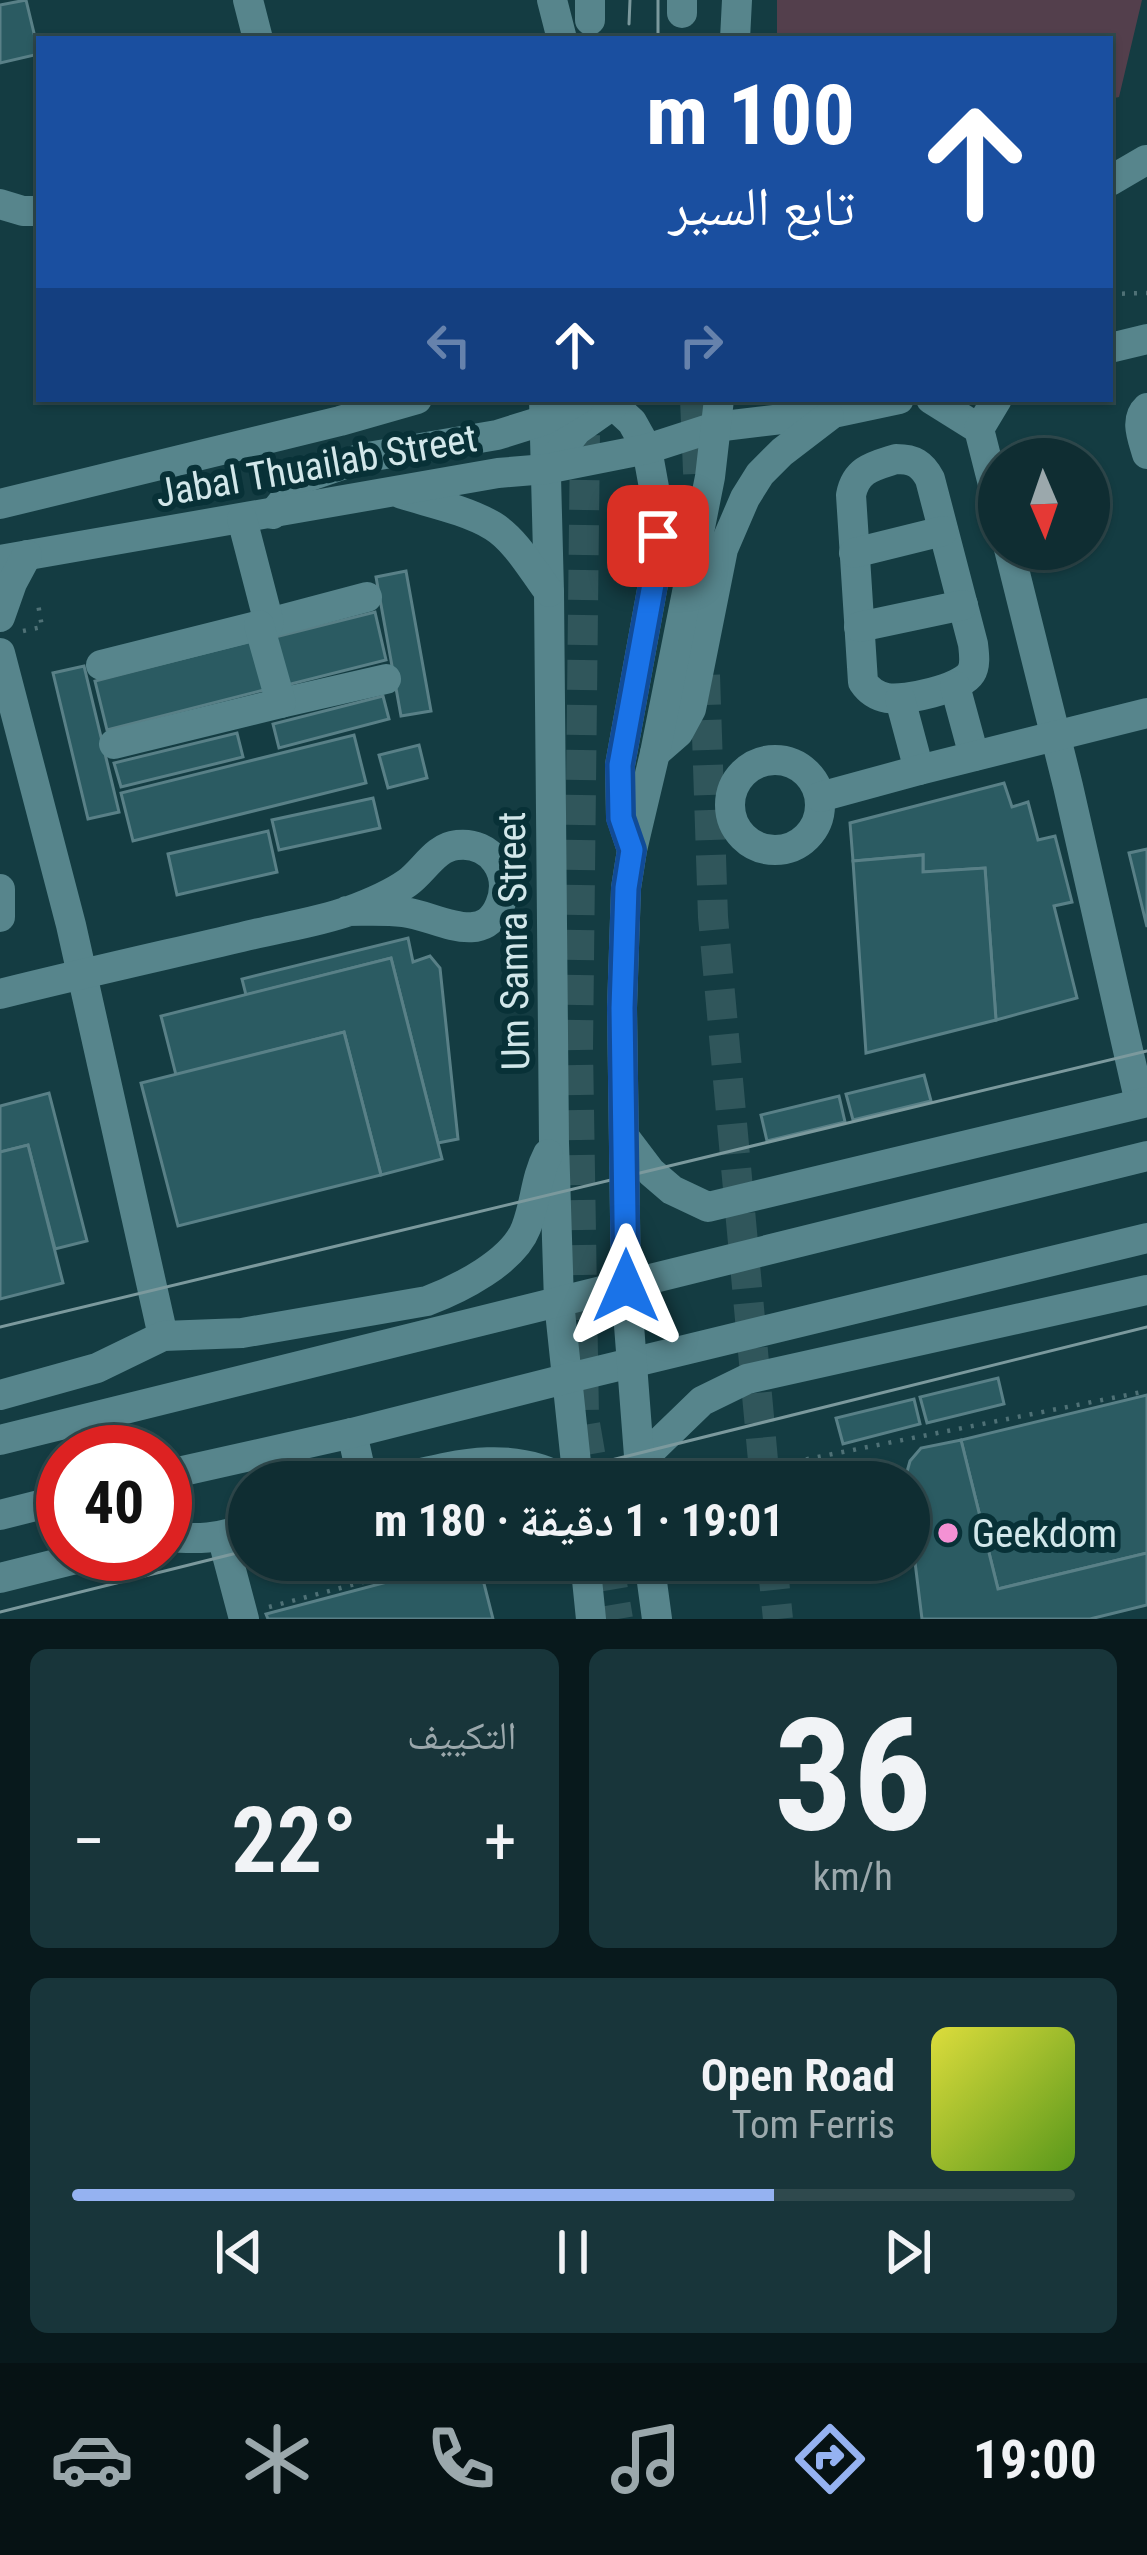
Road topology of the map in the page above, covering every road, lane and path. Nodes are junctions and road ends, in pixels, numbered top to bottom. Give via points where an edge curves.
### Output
1 (248, 0) edge
2 (540, 0) edge
3 (552, 0) edge
4 (736, 0) edge
5 (257, 36) edge
6 (540, 36) edge
7 (561, 36) edge
8 (735, 36) edge
9 (1146, 160) edge
10 (1113, 169) edge
11 (1113, 179) edge
12 (0, 204) edge
13 (36, 211) edge
14 (1147, 292) edge
15 (1113, 294) edge
16 (1147, 338) edge
17 (1113, 347) edge
18 (406, 402) edge
19 (613, 402) edge
20 (615, 402) edge
21 (885, 402) edge
22 (936, 402) edge
23 (995, 402) edge
24 (720, 408) edge
25 (1147, 408) edge
26 (544, 410) edge
27 (833, 413) junction
28 (980, 429) junction
29 (982, 438) edge
30 (647, 449) junction
31 (1147, 454) edge
32 (546, 469) junction
33 (390, 491) junction
34 (0, 504) edge
35 (258, 516) junction
36 (943, 531) junction
37 (854, 553) junction
38 (14, 558) edge
39 (1015, 570) edge
40 (549, 592) junction
41 (367, 597) dead end
42 (963, 605) junction
43 (0, 617) edge
44 (264, 624) junction
45 (859, 627) junction
46 (0, 653) edge
47 (101, 665) dead end
48 (386, 679) dead end
49 (955, 686) junction
50 (900, 699) junction
51 (280, 704) junction
52 (1147, 713) edge
53 (1056, 736) junction
54 (114, 744) dead end
55 (655, 753) junction
56 (974, 756) junction
57 (919, 770) junction
58 (820, 797) dead end
59 (632, 850) junction
60 (0, 890) edge
61 (347, 911) junction
62 (0, 917) edge
63 (82, 974) junction
64 (0, 994) edge
65 (1143, 1102) edge
66 (626, 1138) junction
67 (992, 1140) junction
68 (554, 1143) junction
69 (1147, 1156) edge
70 (993, 1195) junction
71 (1147, 1238) edge
72 (626, 1286) junction
73 (1147, 1290) edge
74 (560, 1302) junction
75 (163, 1336) junction
76 (630, 1363) junction
77 (569, 1378) junction
78 (1147, 1391) edge
79 (0, 1394) edge
80 (352, 1433) junction
81 (0, 1440) edge
82 (359, 1461) edge
83 (576, 1461) edge
84 (639, 1461) edge
85 (650, 1461) edge
86 (798, 1461) edge
87 (192, 1468) edge
88 (36, 1506) edge
89 (0, 1515) edge
90 (228, 1533) edge
91 (192, 1539) edge
92 (36, 1569) edge
93 (0, 1578) edge
94 (240, 1581) edge
95 (371, 1581) edge
96 (587, 1581) edge
97 (652, 1581) edge
98 (243, 1617) edge
99 (591, 1619) edge
100 (657, 1619) edge

1 - 5 street
2 - 6 street
3 - 7 street
4 - 8 street
9 - 10 street
9 - 11 street
12 - 13 street
14 - 15 path
16 - 17 street
18 - 34 street, Jabal Thuailab Street
19 - 32 street
20 - 30 street
21 - 27 street
22 - 28 street
23 - 28 street
24 - 27 street via 797,418
24 - 30 street, Jabal Thuailab Street
24 - 55 street
25 - 31 street via 1140,420
26 - 32 street, Um Samra Street
26 - 35 street via 497,435 362,458 302,479
27 - 55 street via 782,452 746,498 723,549 691,709
28 - 29 street
30 - 32 street, Jabal Thuailab Street
30 - 59 street via 658,557 619,788
32 - 33 street, Jabal Thuailab Street
32 - 40 street, Um Samra Street
33 - 35 street, Jabal Thuailab Street
33 - 40 street via 494,527
35 - 38 street, Jabal Thuailab Street
35 - 44 street
36 - 37 street
36 - 37 street via 924,466 896,459 854,482
36 - 42 street
37 - 45 street
38 - 43 street
39 - 53 street
40 - 68 street, Um Samra Street
41 - 44 street
42 - 45 street
42 - 49 street via 974,661
44 - 47 street
44 - 51 street
45 - 50 street via 863,682 870,692
46 - 63 street
48 - 51 street
49 - 50 street
49 - 56 street
50 - 57 street
51 - 54 street
52 - 53 street
53 - 56 street
53 - 65 street
55 - 59 street
56 - 57 street
57 - 58 street
59 - 66 street via 622,1008
60 - 62 street
61 - 61 street via 404,912 475,927 498,911 502,870 486,850 453,844 394,891
61 - 63 street
63 - 64 street
63 - 75 street
65 - 67 street
66 - 67 street via 672,1190 708,1208
66 - 72 street
67 - 70 street
68 - 74 street, Um Samra Street
68 - 75 street via 524,1233 450,1292 242,1333
69 - 70 street
70 - 72 street
71 - 76 street
72 - 74 street
72 - 76 street
73 - 85 street via 747,1379 702,1401
74 - 77 street, Um Samra Street
74 - 81 street
75 - 79 street via 98,1368
76 - 77 street
76 - 84 street
77 - 80 street
77 - 83 street, Um Samra Street
78 - 86 path
80 - 82 street
80 - 87 street
88 - 89 street
90 - 91 street
92 - 93 street
94 - 98 street
95 - 98 path
96 - 99 street
97 - 100 street

